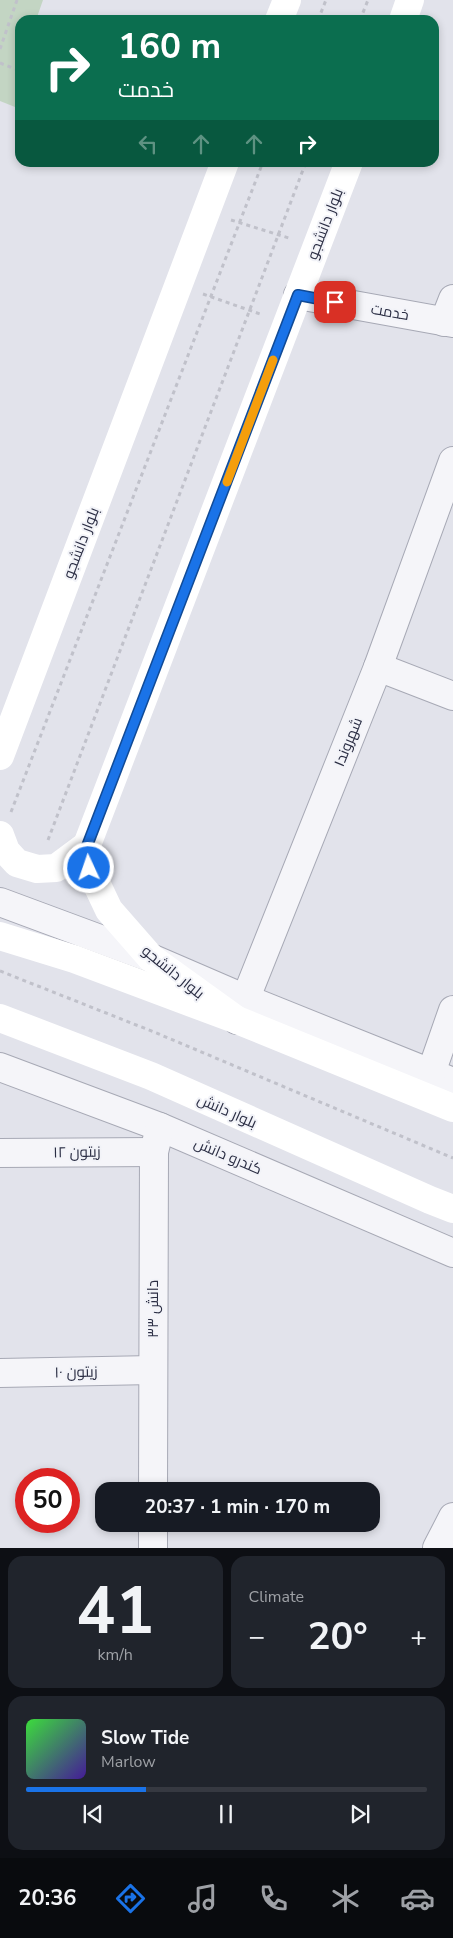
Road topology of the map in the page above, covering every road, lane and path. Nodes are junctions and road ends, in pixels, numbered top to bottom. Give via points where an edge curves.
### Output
1 (17, 0) edge
2 (287, 0) edge
3 (326, 0) edge
4 (368, 0) edge
5 (410, 0) edge
6 (281, 15) edge
7 (320, 15) edge
8 (362, 15) edge
9 (404, 15) edge
10 (0, 49) edge
11 (0, 63) edge
12 (15, 69) edge
13 (223, 167) edge
14 (261, 167) edge
15 (304, 167) edge
16 (347, 167) edge
17 (206, 212) junction
18 (240, 223) junction
19 (278, 234) junction
20 (317, 246) junction
21 (179, 285) junction
22 (298, 295) junction
23 (211, 297) junction
24 (250, 310) junction
25 (450, 315) edge
26 (287, 324) junction
27 (453, 461) edge
28 (378, 667) junction
29 (453, 696) edge
30 (0, 756) edge
31 (1, 837) edge
32 (87, 846) junction
33 (37, 869) junction
34 (0, 902) edge
35 (0, 936) edge
36 (151, 958) junction
37 (0, 972) edge
38 (242, 1009) junction
39 (453, 1010) edge
40 (0, 1018) edge
41 (0, 1067) edge
42 (442, 1077) edge
43 (453, 1108) edge
44 (157, 1139) junction
45 (0, 1153) edge
46 (453, 1158) edge
47 (441, 1204) edge
48 (413, 1235) junction
49 (453, 1252) edge
50 (153, 1370) junction
51 (0, 1373) edge
52 (153, 1482) edge
53 (453, 1517) edge
54 (153, 1532) edge
55 (153, 1548) edge
56 (437, 1548) edge

1 - 10 path
2 - 6 main road
3 - 7 path
4 - 8 path
5 - 9 main road
11 - 12 path
13 - 17 main road, بلوار دانشجو
14 - 18 path
15 - 19 path
16 - 20 main road, بلوار دانشجو
17 - 18 path
17 - 21 main road, بلوار دانشجو
18 - 19 path
18 - 23 path
19 - 20 path
19 - 24 path
20 - 22 main road, بلوار دانشجو
21 - 23 path
21 - 30 main road, بلوار دانشجو
22 - 25 street, خدمت
22 - 26 main road, بلوار دانشجو
23 - 24 path
23 - 31 path
24 - 26 path
24 - 33 path
26 - 32 main road, بلوار دانشجو
27 - 28 street, شهروند۱
28 - 29 street
28 - 38 street, شهروند۱
31 - 33 main road via 6,851 17,863
32 - 33 main road via 56,868
32 - 36 main road, بلوار دانشجو via 89,868 109,910
34 - 36 street
35 - 38 main road
36 - 38 main road, بلوار دانشجو
37 - 46 path via 146,1028
38 - 42 street
38 - 43 main road
39 - 42 street
40 - 47 main road, بلوار دانش via 151,1076
41 - 44 street, کندرو دانش
44 - 45 street, زیتون ۱۲
44 - 48 street, کندرو دانش
44 - 50 street, دانش ۳۳
47 - 48 street
48 - 49 street, کندرو دانش
50 - 51 street, زیتون ۱۰
50 - 52 street, دانش ۳۳
53 - 56 street
54 - 55 street

